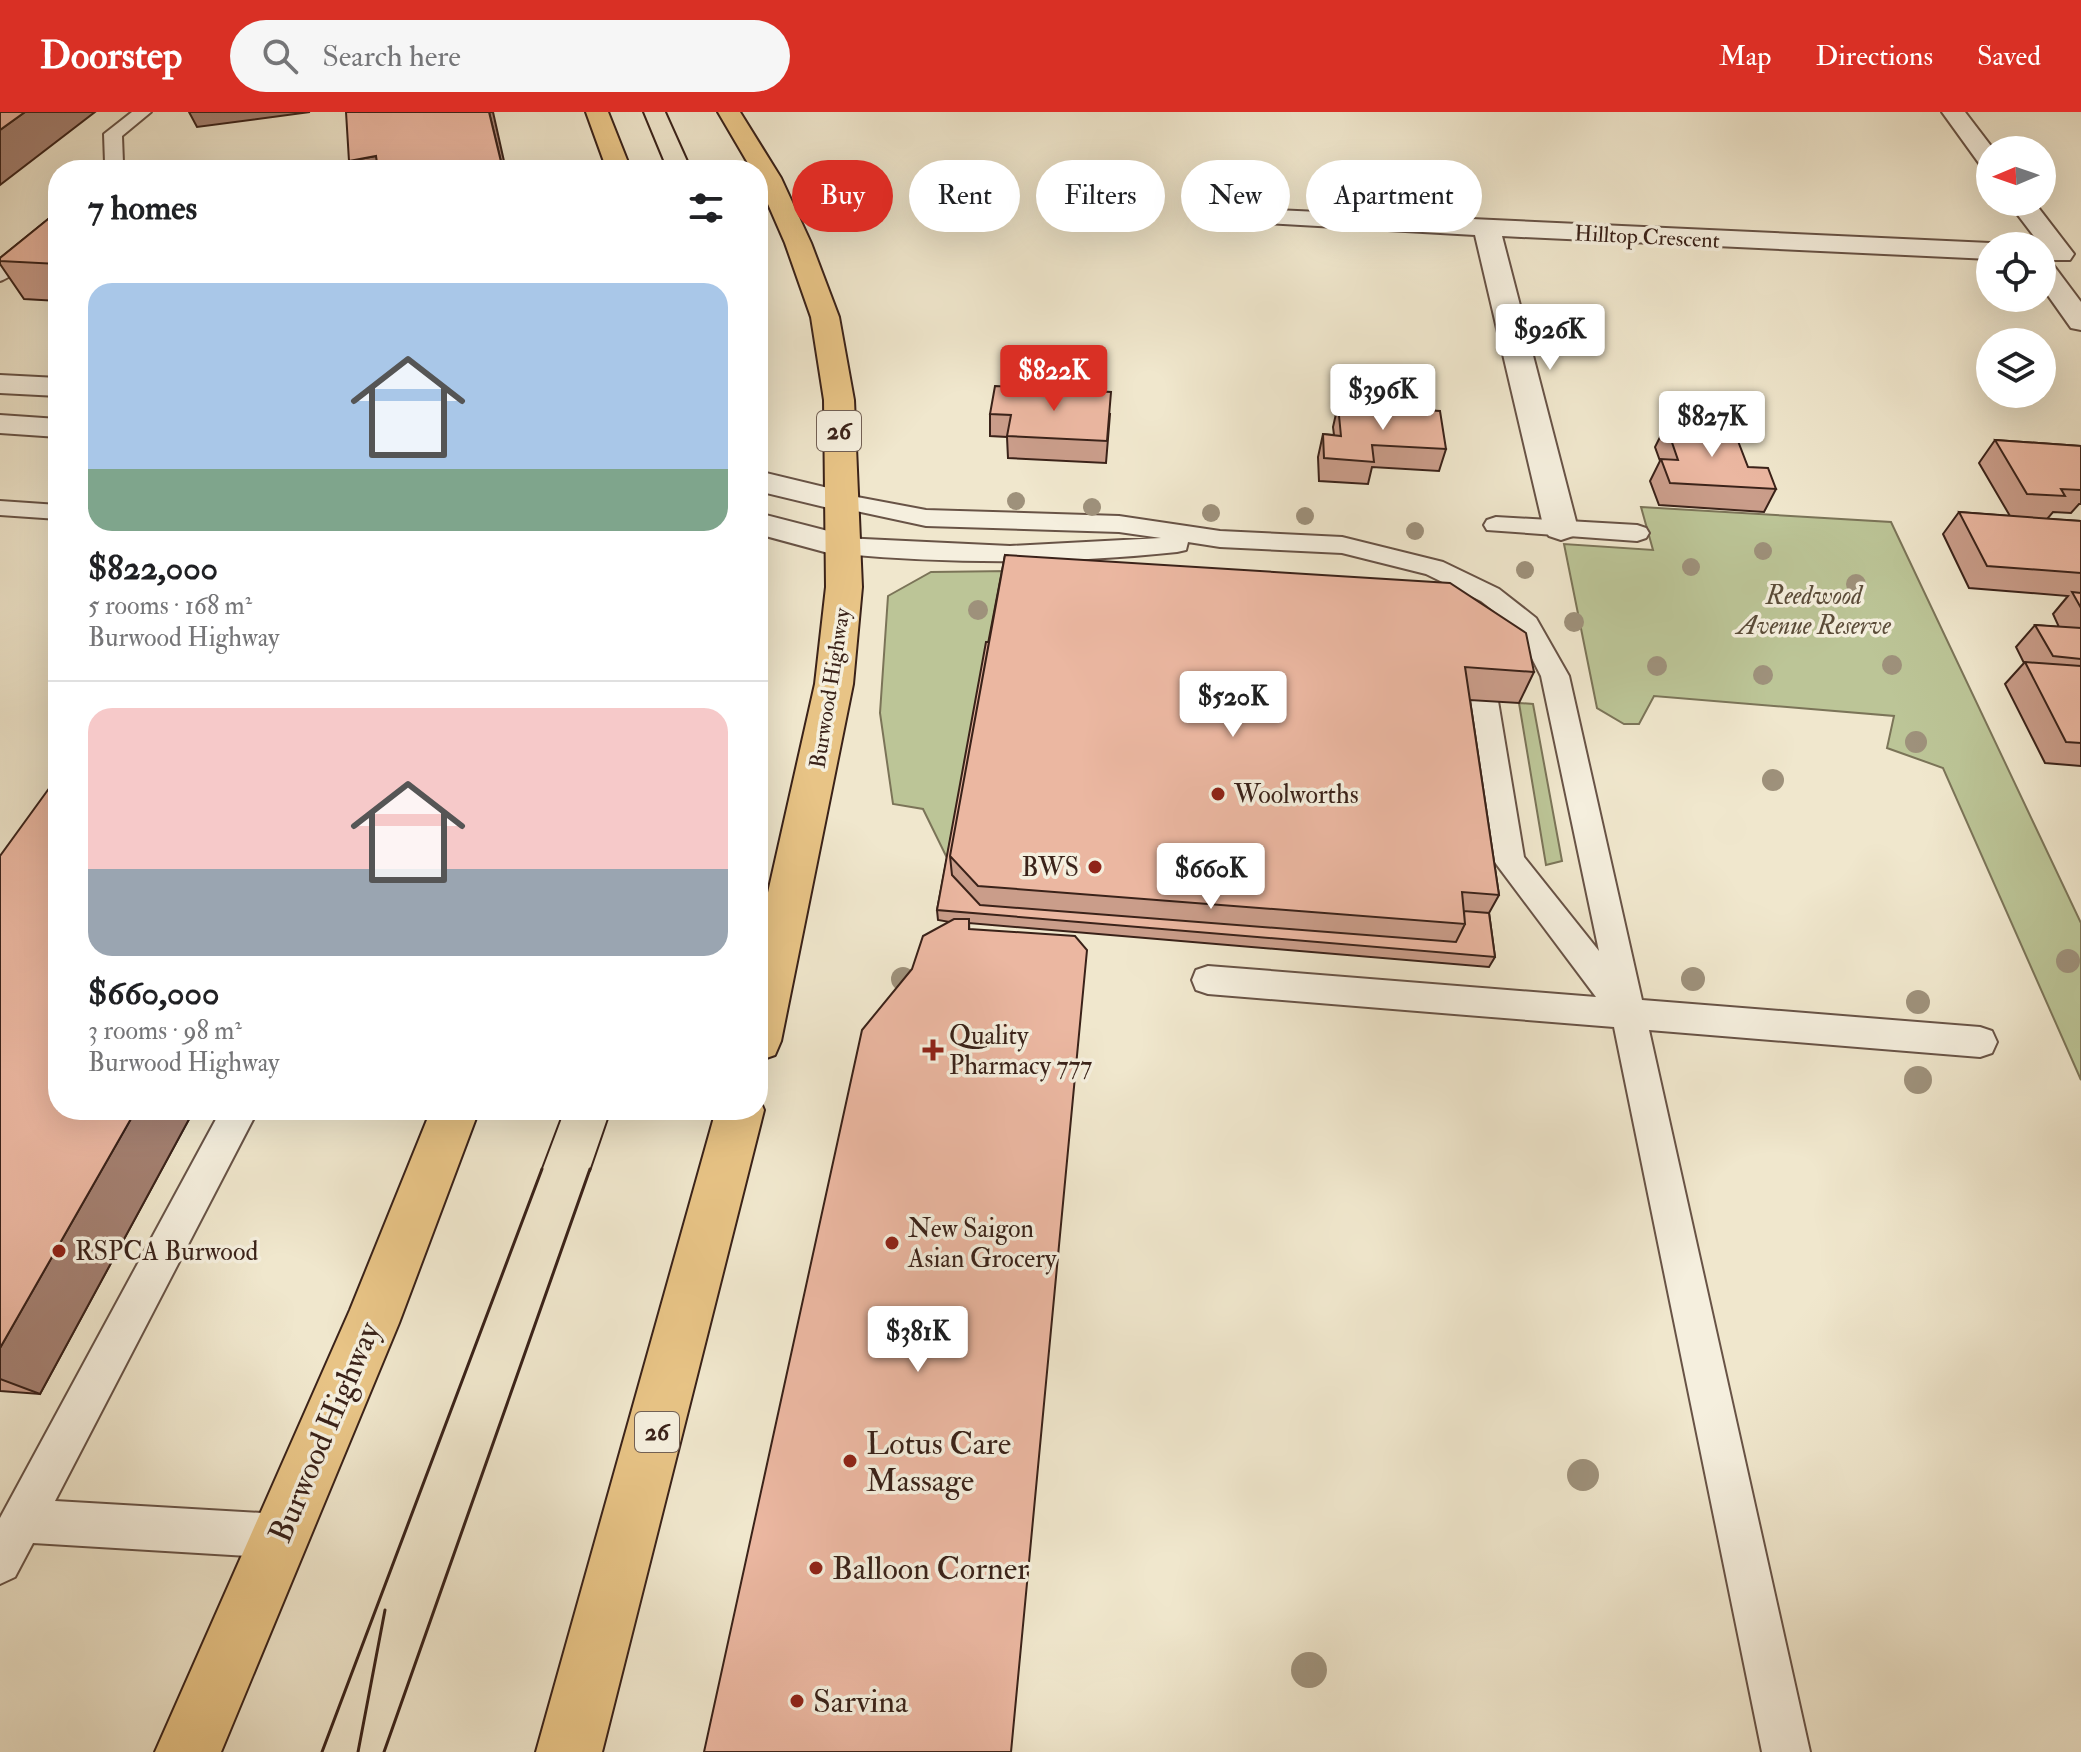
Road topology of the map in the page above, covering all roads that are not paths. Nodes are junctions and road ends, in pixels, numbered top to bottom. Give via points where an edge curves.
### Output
1 (143, 112) edge
2 (597, 112) edge
3 (729, 112) edge
4 (1953, 112) edge
5 (1976, 142) edge
6 (114, 160) edge
7 (615, 160) edge
8 (757, 160) edge
9 (768, 179) edge
10 (1290, 219) edge
11 (1487, 229) junction
12 (48, 240) edge
13 (1976, 250) edge
14 (2056, 258) edge
15 (0, 275) edge
16 (2081, 322) edge
17 (0, 384) edge
18 (48, 386) edge
19 (0, 424) edge
20 (48, 427) edge
21 (768, 483) edge
22 (841, 501) junction
23 (0, 508) edge
24 (48, 511) edge
25 (1496, 525) dead end
26 (768, 526) edge
27 (1561, 529) junction
28 (1637, 533) dead end
29 (843, 546) junction
30 (1096, 551) junction
31 (1219, 555) junction
32 (1092, 579) edge
33 (1484, 701) edge
34 (1208, 980) dead end
35 (768, 994) edge
36 (1629, 1014) junction
37 (1980, 1042) dead end
38 (235, 1120) edge
39 (451, 1120) edge
40 (737, 1120) edge
41 (23, 1521) junction
42 (279, 1536) junction
43 (0, 1562) edge
44 (188, 1752) edge
45 (569, 1752) edge
46 (1786, 1752) edge

1 - 6 lane via 113,134
2 - 7 highway
3 - 8 highway, Burwood Highway / 26
4 - 5 street
9 - 22 highway, Burwood Highway / 26 via 825,317 839,400
10 - 11 street, Hilltop Crescent
11 - 13 street, Hilltop Crescent
11 - 27 street
12 - 15 lane
14 - 16 street
17 - 18 street
19 - 20 street
21 - 22 street
22 - 29 highway, Burwood Highway / 26
22 - 31 lane via 926,518 1119,524
23 - 24 lane
25 - 27 lane
26 - 29 street
27 - 28 lane
29 - 30 lane via 924,554
29 - 35 highway, Burwood Highway / 26 via 843,609 834,684
30 - 31 lane
30 - 32 lane
31 - 36 lane via 1342,545 1434,568 1490,595 1527,624 1555,676
33 - 36 lane via 1509,861
34 - 36 lane
36 - 37 lane
36 - 46 lane
38 - 41 lane
39 - 42 highway, Burwood Highway via 372,1323
40 - 45 highway, 26
41 - 42 lane
41 - 43 lane
42 - 44 highway, Burwood Highway

